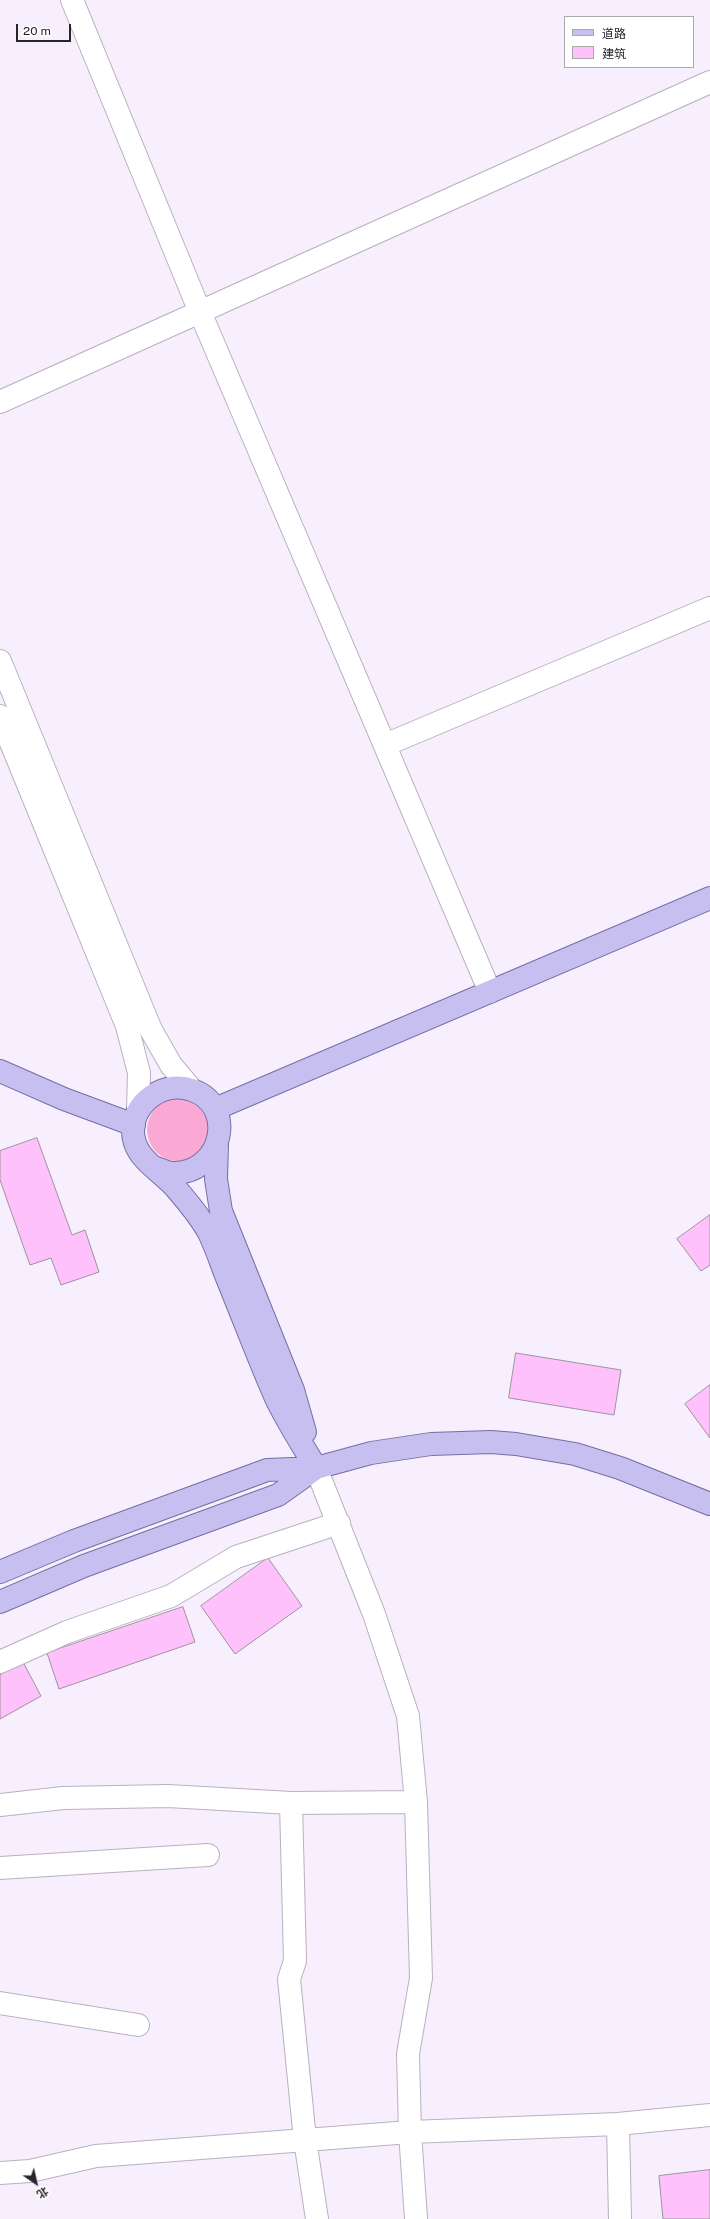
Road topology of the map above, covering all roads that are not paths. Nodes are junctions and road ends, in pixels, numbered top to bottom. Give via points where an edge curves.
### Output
1 (72, 0) edge
2 (710, 82) edge
3 (200, 312) junction
4 (0, 402) edge
5 (710, 608) edge
6 (0, 661) edge
7 (0, 716) edge
8 (385, 745) junction
9 (6, 747) edge
10 (710, 898) edge
11 (490, 992) junction
12 (0, 1071) edge
13 (192, 1090) junction
14 (215, 1109) junction
15 (136, 1118) junction
16 (217, 1146) junction
17 (156, 1168) junction
18 (316, 1468) junction
19 (710, 1504) edge
20 (339, 1523) junction
21 (0, 1572) edge
22 (0, 1602) edge
23 (0, 1662) edge
24 (416, 1802) junction
25 (291, 1803) junction
26 (0, 1805) edge
27 (208, 1855) dead end
28 (0, 1868) edge
29 (0, 2003) edge
30 (138, 2025) dead end
31 (710, 2115) edge
32 (618, 2124) junction
33 (410, 2132) junction
34 (304, 2140) junction
35 (0, 2173) edge
36 (317, 2219) edge
37 (416, 2219) edge
38 (620, 2219) edge

1 - 3 street
2 - 3 street
3 - 4 street
3 - 8 street
5 - 8 street
6 - 13 street via 151,1030 171,1065
7 - 9 street
8 - 11 street
9 - 15 street via 132,1042 139,1073
10 - 11 main road
11 - 14 main road
12 - 15 main road via 64,1099
13 - 14 main road via 205,1097
13 - 15 main road via 177,1087 162,1089 148,1098
14 - 16 main road via 220,1127
15 - 17 main road via 135,1142 143,1157
16 - 17 main road via 206,1162 189,1172 172,1174
16 - 18 main road via 216,1179 221,1211 293,1390
17 - 18 main road via 191,1206 209,1233 275,1397
18 - 19 main road via 371,1452 401,1447 459,1442 516,1444 575,1454 620,1468
18 - 20 street
18 - 21 main road via 267,1470 74,1540
18 - 22 main road via 278,1495 84,1566
20 - 23 street via 236,1557 171,1596 67,1632
20 - 24 street via 374,1614 408,1716
24 - 25 street
24 - 33 street via 421,1978 408,2054
25 - 26 street via 168,1796 63,1798
25 - 34 street via 295,1961 289,1979
27 - 28 street
29 - 30 street
31 - 32 street
32 - 33 street
32 - 38 street
33 - 34 street
33 - 37 street
34 - 35 street via 96,2156 30,2171
34 - 36 street

